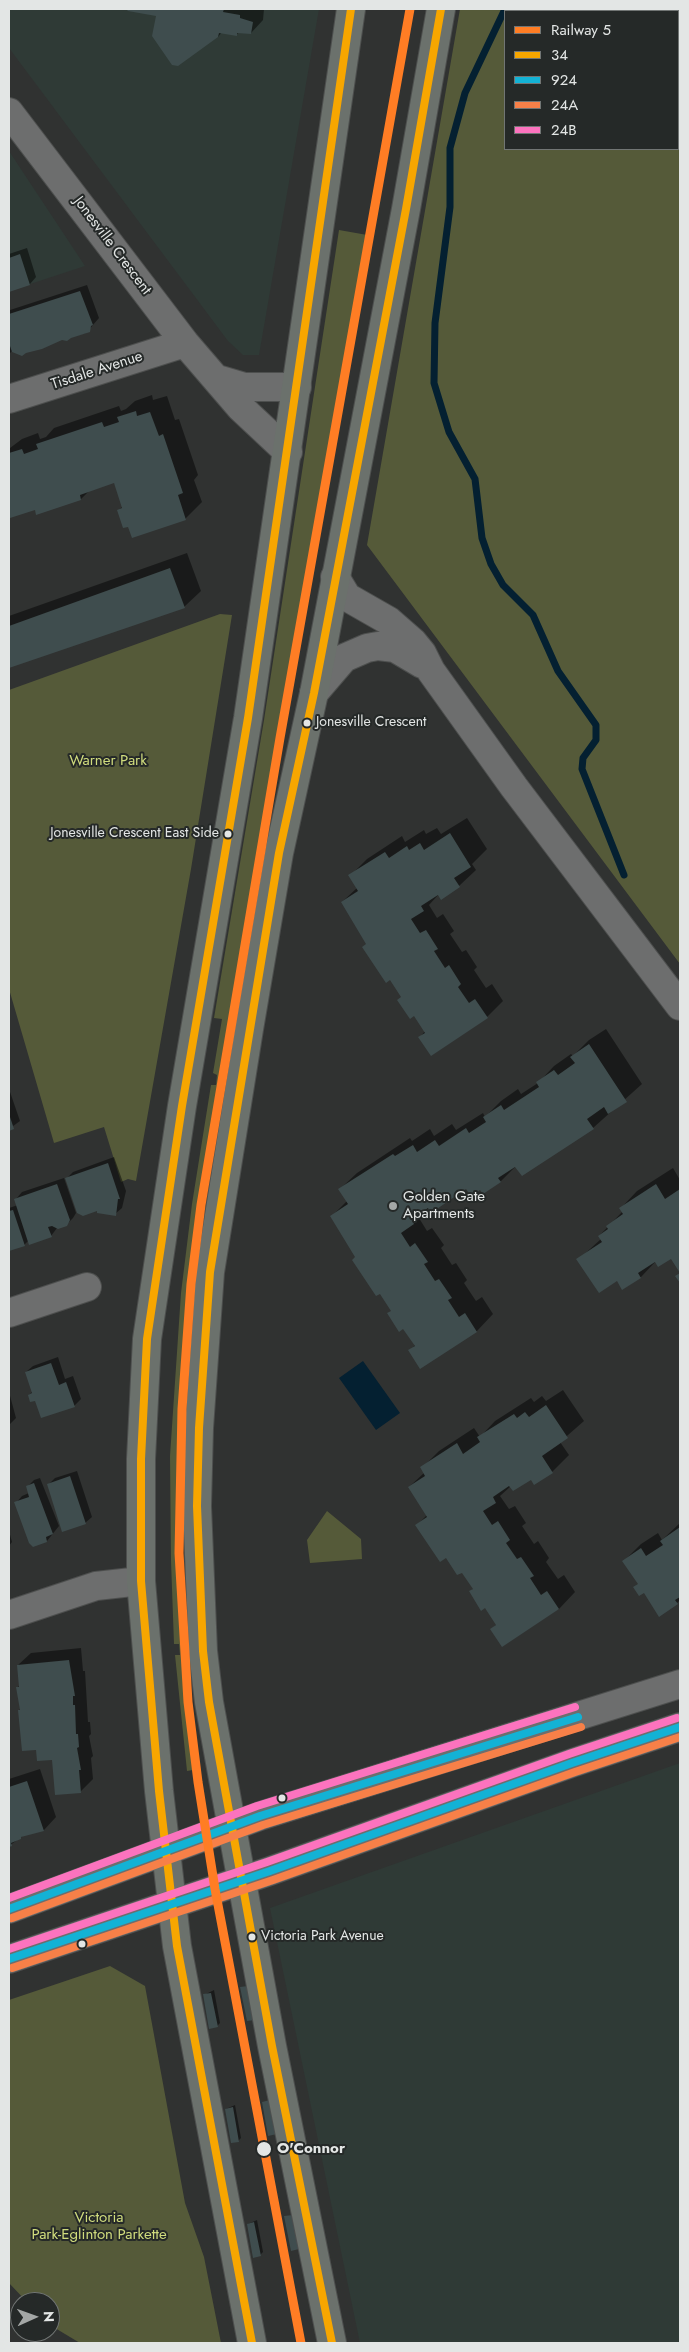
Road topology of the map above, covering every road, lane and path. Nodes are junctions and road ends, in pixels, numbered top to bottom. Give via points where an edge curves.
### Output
1 (351, 9) edge
2 (441, 9) edge
3 (9, 112) edge
4 (185, 343) junction
5 (217, 379) junction
6 (297, 386) junction
7 (9, 399) edge
8 (288, 452) junction
9 (335, 577) junction
10 (431, 672) junction
11 (314, 693) junction
12 (680, 1006) edge
13 (88, 1287) dead end
14 (9, 1313) edge
15 (141, 1581) junction
16 (9, 1615) edge
17 (680, 1684) edge
18 (680, 1727) edge
19 (233, 1826) junction
20 (166, 1852) junction
21 (243, 1880) junction
22 (172, 1904) junction
23 (9, 1909) edge
24 (9, 1959) edge
25 (252, 2343) edge
26 (332, 2343) edge

1 - 6 main road
2 - 9 main road
3 - 4 street, Jonesville Crescent
4 - 5 street, Jonesville Crescent
4 - 7 street, Tisdale Avenue
5 - 6 street via 244,387
5 - 8 street, Jonesville Crescent via 240,407
6 - 8 main road
8 - 15 main road via 250,709 182,1106 147,1339 141,1459
9 - 10 street via 347,597 388,621 413,642
9 - 11 main road
10 - 11 street via 407,653 395,648 372,647 344,658
10 - 12 street via 514,788
11 - 19 main road via 279,853 210,1272 199,1428 203,1651 209,1702
13 - 14 street
15 - 16 street via 96,1586
15 - 20 main road
17 - 19 street
18 - 21 street
19 - 20 street
19 - 21 main road
20 - 22 main road
20 - 23 street
21 - 22 street
21 - 26 main road via 272,2046
22 - 24 street
22 - 25 main road via 177,1946

